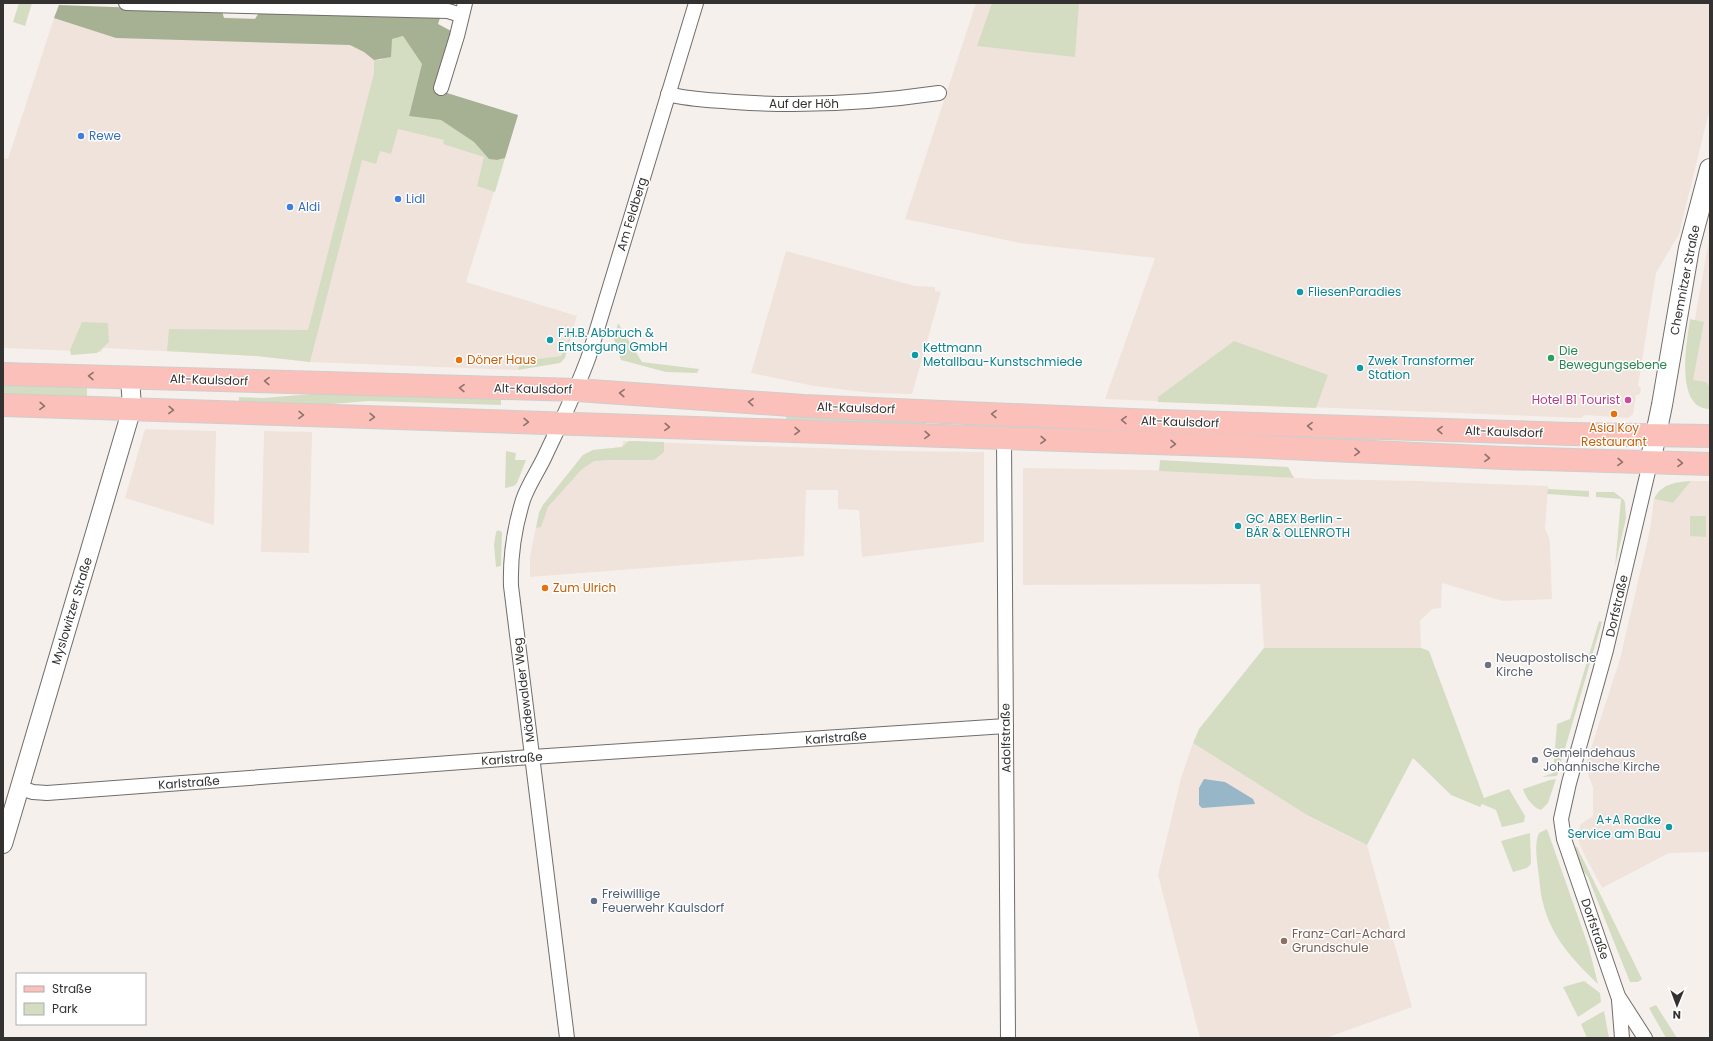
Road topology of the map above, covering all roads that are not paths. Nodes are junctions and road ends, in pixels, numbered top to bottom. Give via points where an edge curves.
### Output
1 (126, 3) edge
2 (696, 3) edge
3 (463, 9) edge
4 (441, 88) dead end
5 (940, 93) dead end
6 (668, 94) junction
7 (1710, 169) edge
8 (3, 374) edge
9 (130, 377) junction
10 (577, 390) junction
11 (3, 404) edge
12 (132, 408) junction
13 (562, 423) junction
14 (1655, 436) junction
15 (1710, 436) edge
16 (1004, 438) junction
17 (1650, 463) junction
18 (1710, 464) edge
19 (1006, 726) junction
20 (532, 758) junction
21 (20, 788) junction
22 (3, 844) edge
23 (1619, 999) junction
24 (567, 1038) edge
25 (1008, 1038) edge
26 (1622, 1038) edge
27 (1645, 1038) edge

1 - 3 street via 448,11
2 - 6 street, Am Feldberg
3 - 4 street
5 - 6 street, Auf der Höh via 812,105 691,99
6 - 10 street, Am Feldberg
7 - 14 main road, Chemnitzer Straße via 1689,248
9 -> 8 main road, Alt-Kaulsdorf
10 -> 9 main road, Alt-Kaulsdorf
9 - 12 street, Myslowitzer Straße
10 - 13 street, Am Feldberg
14 -> 10 main road, Alt-Kaulsdorf via 1319,427 812,407
11 -> 12 main road, Alt-Kaulsdorf
12 -> 13 main road, Alt-Kaulsdorf
12 - 21 street, Myslowitzer Straße
13 -> 16 main road, Alt-Kaulsdorf
13 - 20 street, Mädewalder Weg via 524,498 513,534 510,563
14 - 15 main road, Alt-Kaulsdorf
14 - 17 main road, Chemnitzer Straße
16 -> 17 main road, Alt-Kaulsdorf
16 - 19 street, Adolfstraße
17 -> 18 main road, Alt-Kaulsdorf
17 - 23 street, Dorfstraße via 1606,650 1561,819 1564,839
19 - 20 street, Karlstraße
19 - 25 street, Adolfstraße
20 - 21 street, Karlstraße via 46,793
20 - 24 street, Mädewalder Weg
21 - 22 street, Myslowitzer Straße
23 - 26 street, Dorfstraße
23 - 27 street, Dorfstraße

